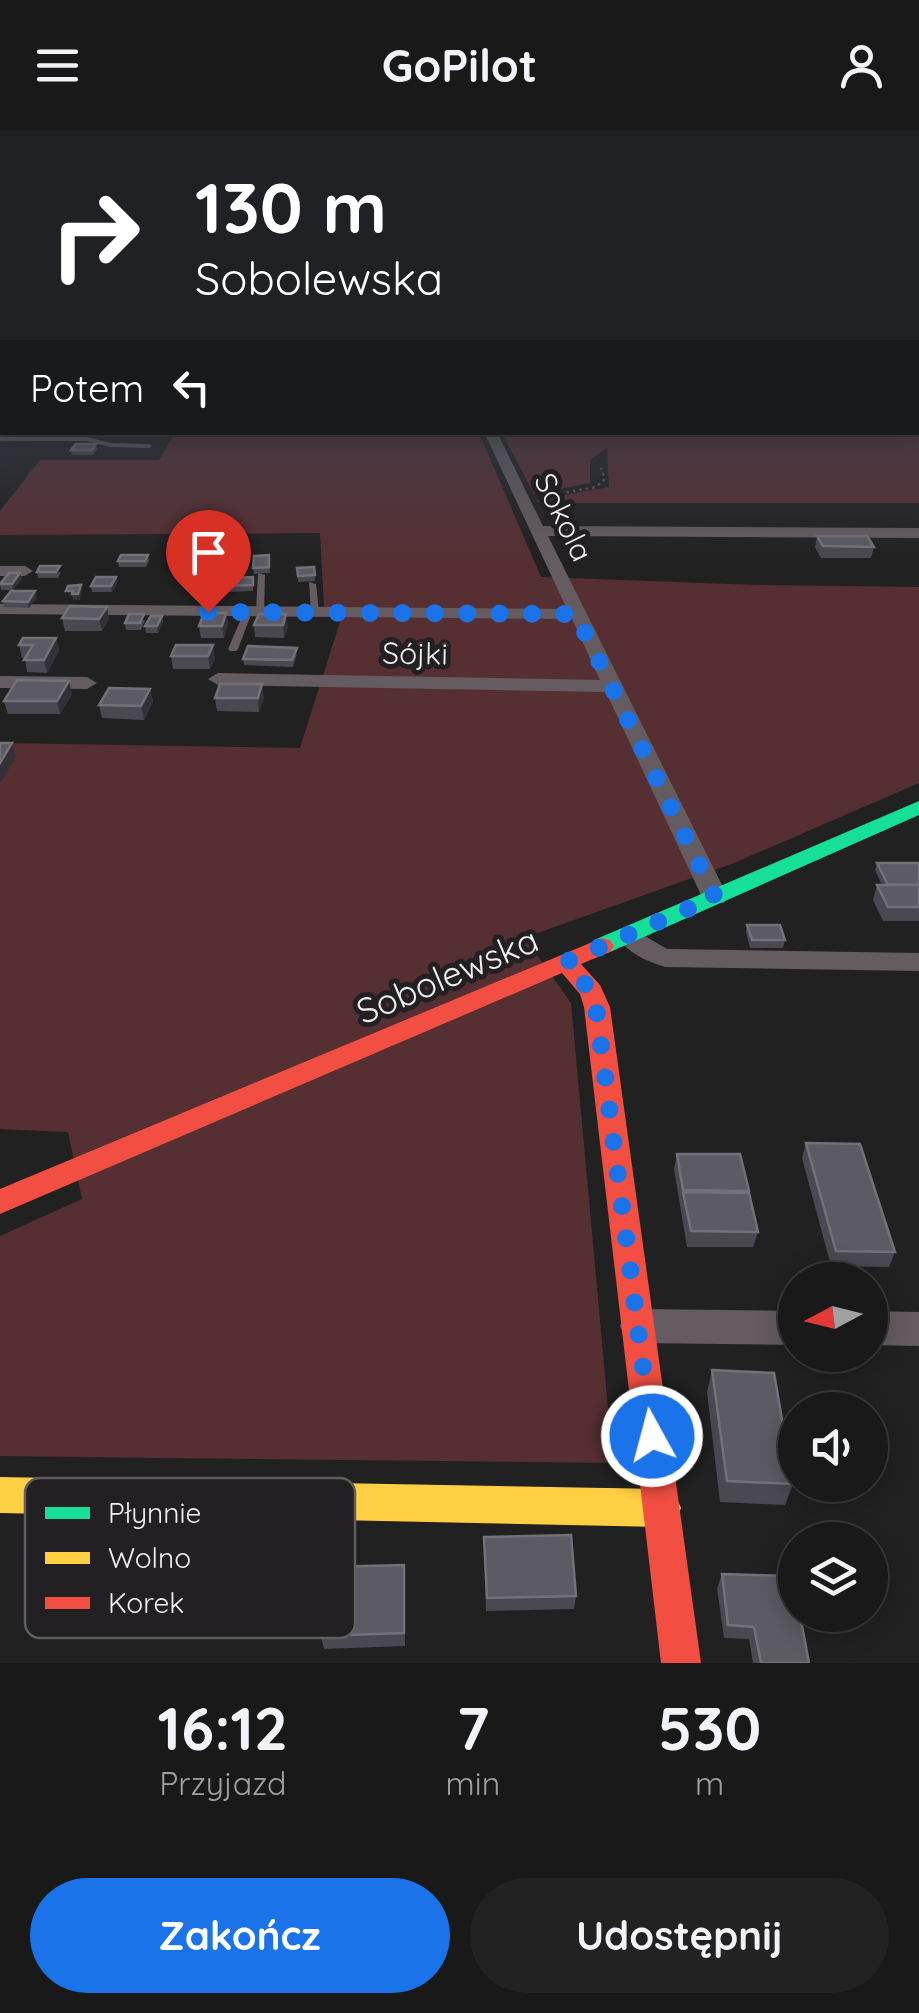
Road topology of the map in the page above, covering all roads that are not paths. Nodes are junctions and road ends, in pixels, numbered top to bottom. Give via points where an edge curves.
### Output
1 (491, 435) edge
2 (0, 439) edge
3 (149, 446) dead end
4 (539, 531) junction
5 (919, 533) edge
6 (216, 543) dead end
7 (0, 571) edge
8 (25, 571) dead end
9 (261, 575) edge
10 (312, 584) edge
11 (249, 608) junction
12 (0, 609) edge
13 (208, 612) junction
14 (315, 612) junction
15 (576, 614) junction
16 (233, 649) dead end
17 (218, 679) dead end
18 (0, 682) edge
19 (87, 683) dead end
20 (610, 686) junction
21 (919, 807) edge
22 (715, 897) junction
23 (628, 935) junction
24 (566, 962) junction
25 (919, 962) edge
26 (0, 1202) edge
27 (638, 1326) junction
28 (778, 1328) edge
29 (888, 1328) edge
30 (919, 1329) edge
31 (0, 1496) edge
32 (25, 1496) edge
33 (355, 1502) edge
34 (662, 1508) junction
35 (681, 1663) edge

1 - 4 street, Sokola
2 - 3 lane
4 - 5 street
4 - 15 street, Sokola
6 - 13 lane
7 - 8 street
9 - 11 lane
10 - 14 lane
11 - 13 street
11 - 14 street
11 - 16 lane
12 - 13 street
14 - 15 street
15 - 20 street, Sokola
17 - 20 street, Sójki
18 - 19 street
20 - 22 street, Sokola
21 - 22 street, Sobolewska
22 - 23 street, Sobolewska
23 - 24 street, Sobolewska
23 - 25 street via 665,958
24 - 26 street, Sobolewska
24 - 27 street via 596,1007
27 - 28 street
27 - 34 street
29 - 30 street
31 - 32 street
33 - 34 street
34 - 35 street

